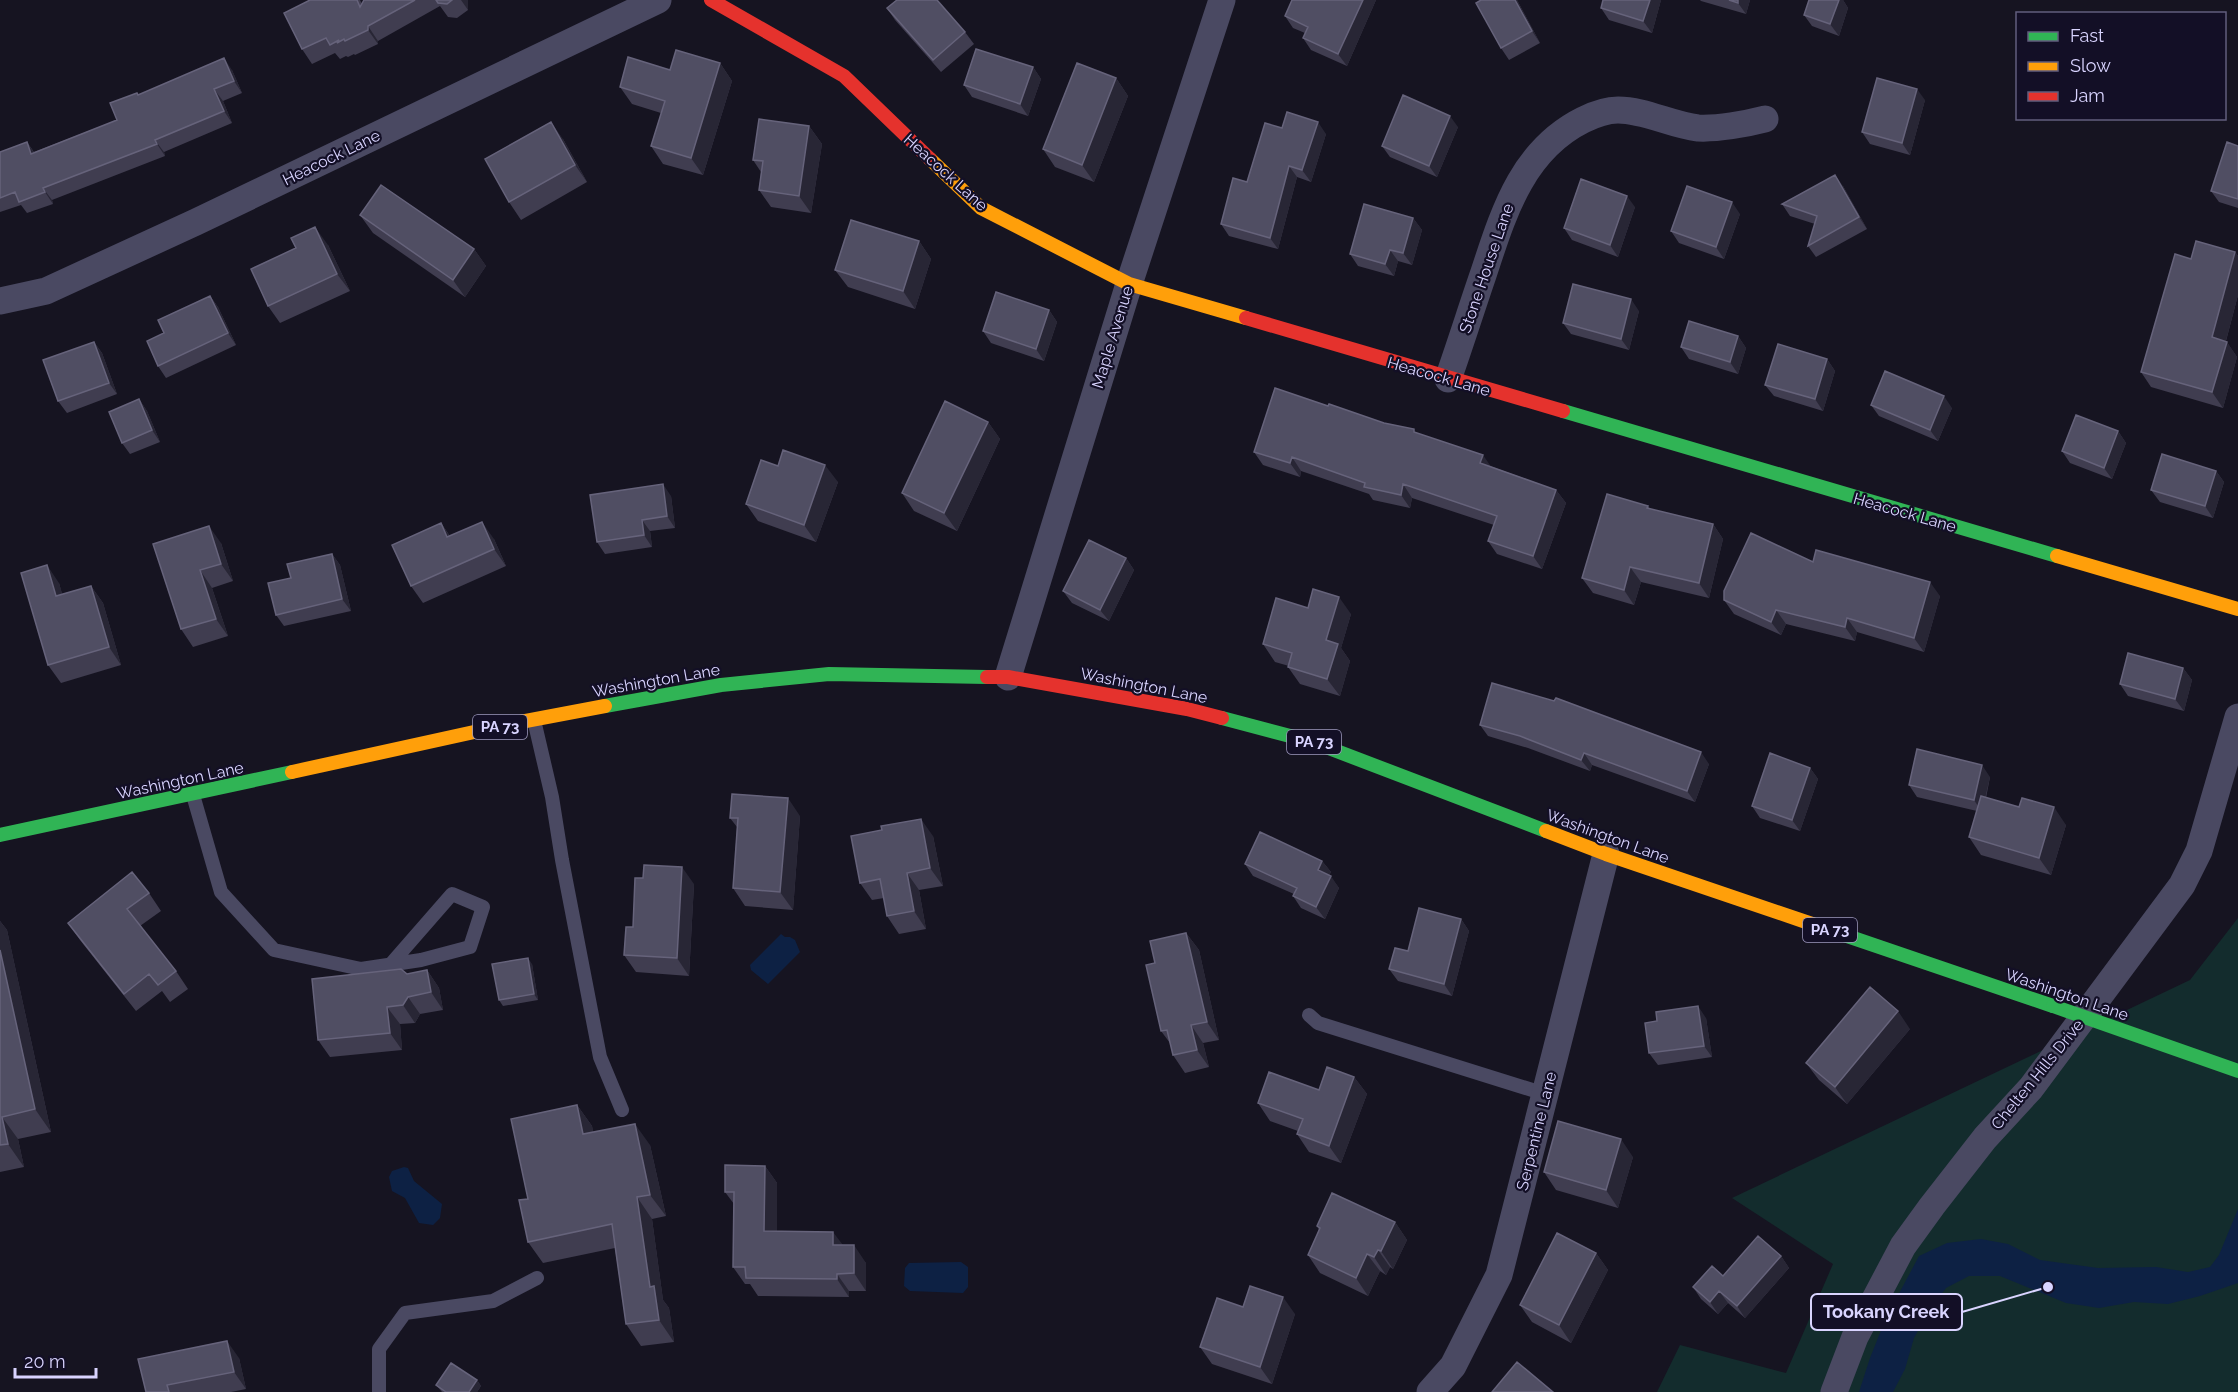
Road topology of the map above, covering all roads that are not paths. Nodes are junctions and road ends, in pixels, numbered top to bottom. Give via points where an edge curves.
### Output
1 (658, 0) edge
2 (711, 0) edge
3 (1222, 0) edge
4 (1765, 119) dead end
5 (1129, 284) junction
6 (0, 301) edge
7 (1448, 379) junction
8 (2238, 609) edge
9 (1008, 676) junction
10 (2238, 717) edge
11 (534, 720) junction
12 (193, 795) junction
13 (0, 835) edge
14 (1606, 854) junction
15 (390, 965) junction
16 (1309, 1015) dead end
17 (2238, 1071) edge
18 (1545, 1094) junction
19 (622, 1110) dead end
20 (537, 1278) dead end
21 (379, 1392) edge
22 (1430, 1392) edge
23 (1834, 1392) edge

1 - 6 street, Heacock Lane via 46,291
2 - 5 main road, Heacock Lane via 844,76 981,208
3 - 5 street, Maple Avenue
4 - 7 street, Stone House Lane via 1743,125 1698,128 1616,110 1571,126 1550,142 1531,163 1505,208
5 - 7 main road, Heacock Lane
5 - 9 street, Maple Avenue
7 - 8 main road, Heacock Lane
9 - 11 main road, Washington Lane / PA 73 via 829,674 721,685
9 - 14 main road, Washington Lane / PA 73 via 1187,709 1313,742
10 - 23 street, Chelten Hills Drive via 2199,851 2171,902 2031,1088 1985,1138 1903,1246 1855,1337
11 - 12 main road, Washington Lane / PA 73
11 - 19 lane via 600,1057
12 - 13 main road, Washington Lane / PA 73
12 - 15 lane via 221,892 274,950 361,969
14 - 17 main road, Washington Lane / PA 73, bridge
14 - 18 street, Serpentine Lane
15 - 15 lane via 470,947 483,907 452,894
16 - 18 lane via 1318,1023
18 - 22 street, Serpentine Lane via 1499,1275 1452,1366
20 - 21 lane via 493,1301 405,1313 379,1349

